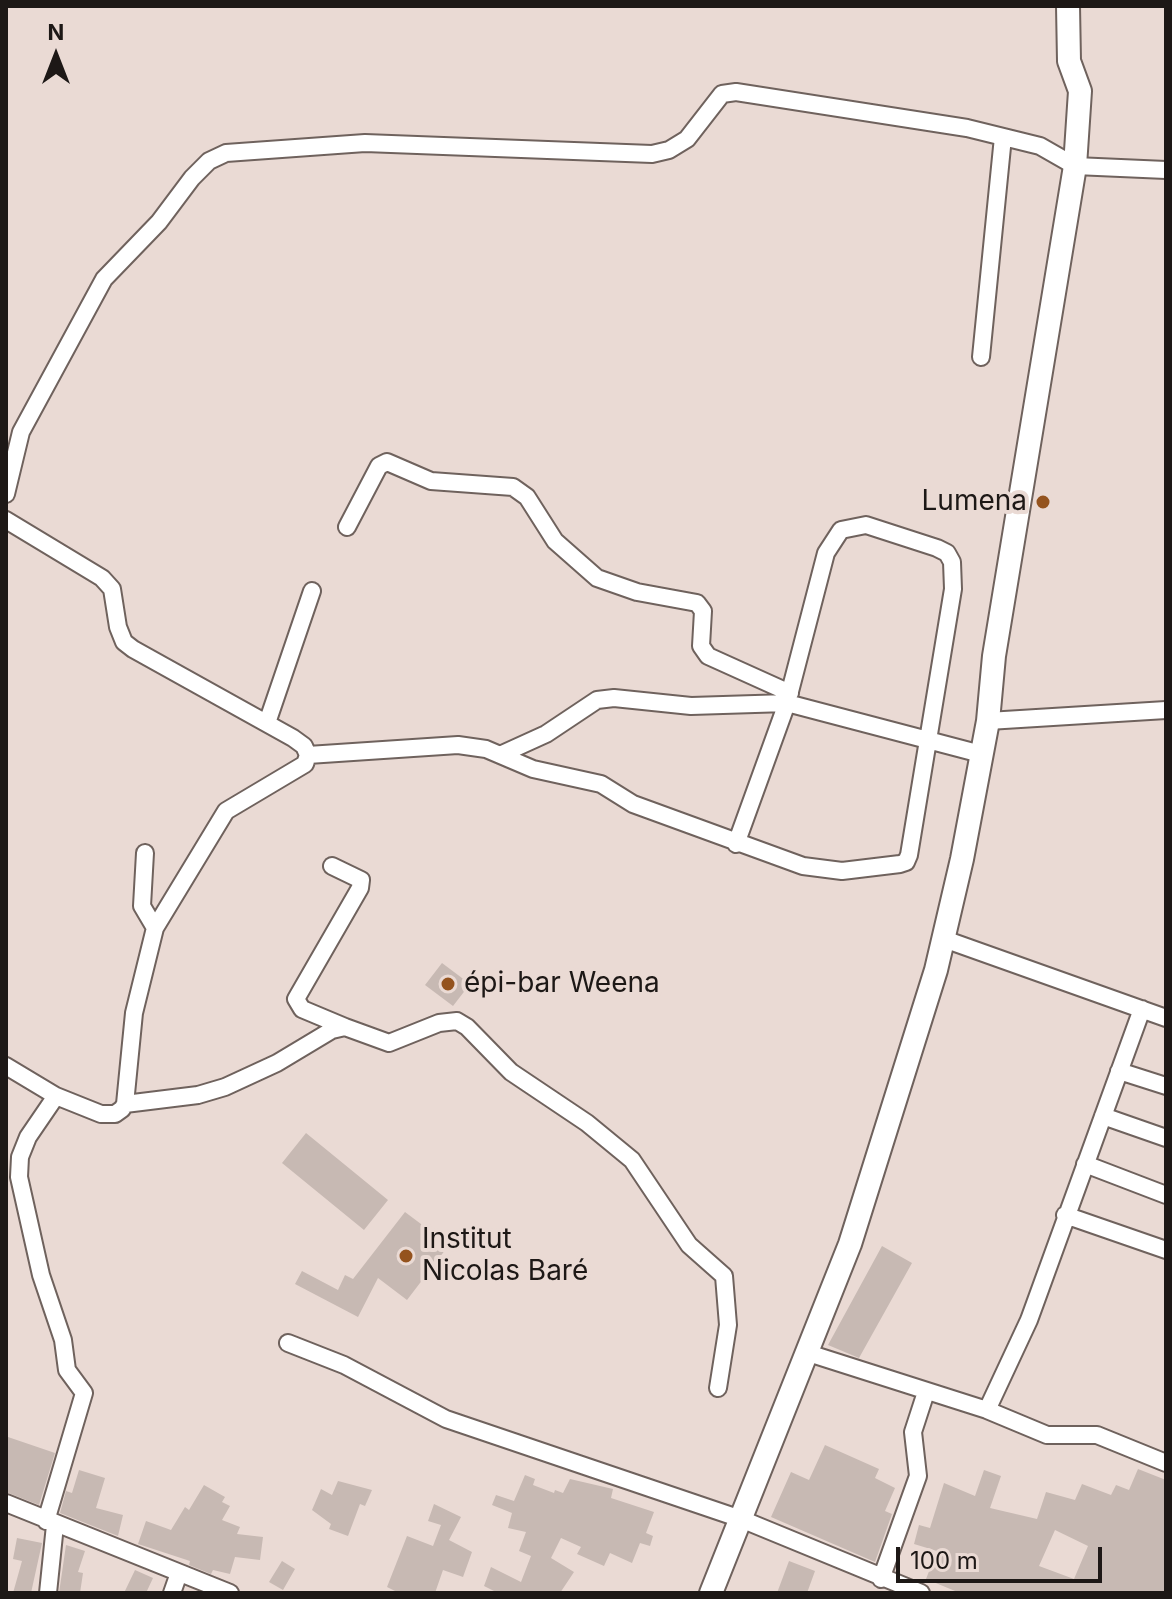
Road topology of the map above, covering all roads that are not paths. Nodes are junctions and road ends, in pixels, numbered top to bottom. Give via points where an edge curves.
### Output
1 (1068, 6) edge
2 (1003, 137) junction
3 (1075, 166) junction
4 (1166, 170) edge
5 (981, 357) dead end
6 (6, 494) edge
7 (6, 520) edge
8 (347, 527) dead end
9 (312, 591) dead end
10 (789, 698) junction
11 (1166, 710) edge
12 (988, 721) junction
13 (267, 723) junction
14 (926, 740) junction
15 (502, 754) junction
16 (981, 754) junction
17 (308, 755) junction
18 (736, 844) junction
19 (145, 853) dead end
20 (332, 866) dead end
21 (155, 928) junction
22 (944, 939) junction
23 (1142, 1009) junction
24 (1166, 1018) edge
25 (345, 1027) junction
26 (6, 1066) edge
27 (1119, 1071) junction
28 (1166, 1086) edge
29 (56, 1096) junction
30 (125, 1104) junction
31 (1103, 1116) junction
32 (1166, 1138) edge
33 (1085, 1164) junction
34 (1166, 1195) edge
35 (1065, 1215) junction
36 (1166, 1250) edge
37 (288, 1343) dead end
38 (805, 1352) junction
39 (718, 1388) dead end
40 (926, 1392) junction
41 (987, 1410) junction
42 (1166, 1463) edge
43 (6, 1503) edge
44 (741, 1519) junction
45 (50, 1523) junction
46 (179, 1573) junction
47 (881, 1579) junction
48 (48, 1593) edge
49 (172, 1593) edge
50 (230, 1593) edge
51 (711, 1593) edge
52 (921, 1593) edge

1 - 3 main road via 1069,61 1080,91
2 - 3 street via 1040,146
2 - 5 street
2 - 6 street via 736,92 722,94 687,139 652,154 365,143 226,153 192,178 159,222 104,279 21,432
3 - 4 street
3 - 12 main road via 994,656
7 - 13 street via 102,578 112,589 118,627 133,649
8 - 10 street via 379,466 387,462 431,481 513,487 527,497 555,541 597,578 697,603 703,611 701,646 708,656
9 - 13 street
10 - 14 street
10 - 14 street via 826,553 841,530 866,525 947,553 954,575
10 - 15 street via 691,706 597,700 546,734
10 - 18 street
11 - 12 street
12 - 16 main road
13 - 17 street via 300,742
14 - 16 street
14 - 18 street via 906,862 825,872
15 - 17 street via 458,745
15 - 18 street via 533,769 601,784 633,804
16 - 22 main road
17 - 21 street via 305,764 226,811
19 - 21 street via 142,906
20 - 25 street via 361,880 360,888 296,999 302,1009
21 - 30 street via 134,1013
22 - 23 street
22 - 38 main road via 850,1244
23 - 24 street
23 - 27 street
25 - 30 street via 225,1087
25 - 39 street via 389,1043 457,1021 511,1072 632,1160 689,1245 724,1276 728,1325
26 - 29 street
27 - 28 street
27 - 31 street
29 - 30 street via 109,1115
29 - 45 street via 28,1137 19,1177 67,1370 84,1393
31 - 32 street
31 - 33 street
33 - 34 street
33 - 35 street
35 - 36 street
35 - 41 street via 1029,1320
37 - 44 street via 344,1365 446,1419
38 - 40 street
38 - 44 main road
40 - 41 street
40 - 47 street via 913,1432 918,1476
41 - 42 street via 1055,1437 1097,1435
43 - 45 street
44 - 47 street
44 - 51 main road
45 - 46 street
45 - 48 street
46 - 49 street
46 - 50 street
47 - 52 street

